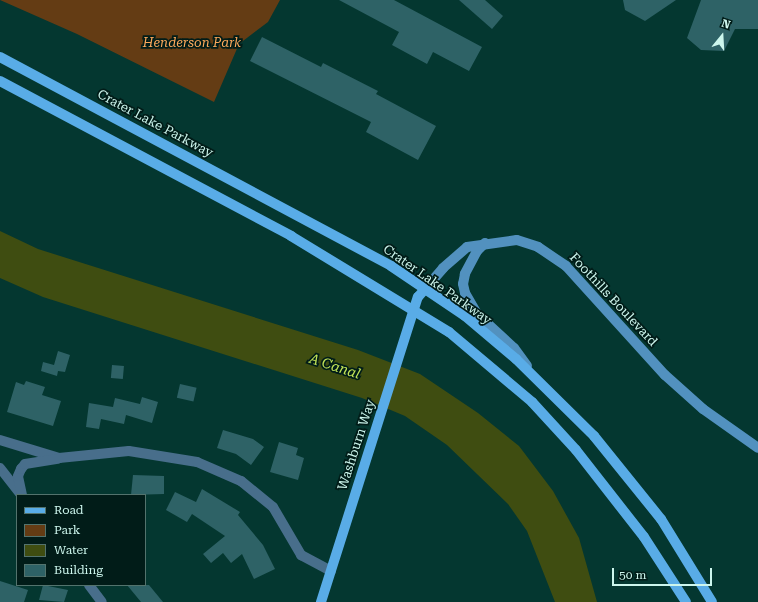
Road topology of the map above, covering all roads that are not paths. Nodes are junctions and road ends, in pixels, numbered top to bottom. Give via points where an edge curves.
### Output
1 (0, 57) edge
2 (0, 81) edge
3 (485, 243) junction
4 (421, 293) junction
5 (414, 311) junction
6 (531, 373) junction
7 (0, 440) edge
8 (758, 448) edge
9 (59, 458) junction
10 (0, 468) edge
11 (20, 494) edge
12 (21, 494) edge
13 (330, 571) junction
14 (90, 586) edge
15 (102, 602) edge
16 (321, 602) edge
17 (686, 602) edge
18 (712, 602) edge

1 - 4 main road, Crater Lake Parkway via 391,266
2 - 5 main road via 291,236
3 - 4 main road, Foothills Boulevard via 467,247
3 - 6 main road via 477,251 465,274 465,293 477,314 514,348
3 - 8 main road, Foothills Boulevard via 517,240 538,247 566,266 665,375 703,409
4 - 5 main road, Washburn Way
4 - 6 main road, Crater Lake Parkway via 465,316
5 - 13 main road, Washburn Way
5 - 17 main road via 450,332 532,402 576,450 644,537
6 - 18 main road, Crater Lake Parkway via 594,436 661,519
7 - 9 street
9 - 12 street via 26,464 21,468 18,476
9 - 13 street via 129,451 197,462 241,481 268,503 300,555
10 - 11 street
13 - 16 main road, Washburn Way
14 - 15 street

